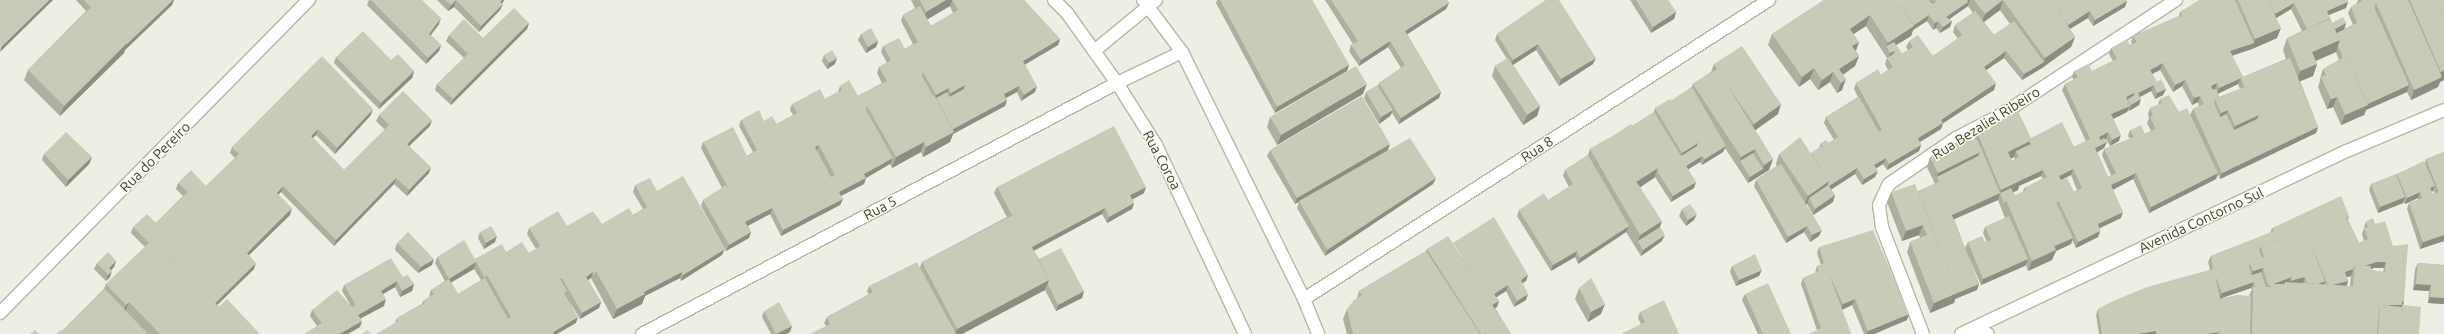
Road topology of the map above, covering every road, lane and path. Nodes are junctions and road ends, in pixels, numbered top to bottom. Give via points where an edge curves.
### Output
1 (309, 0) edge
2 (1054, 0) edge
3 (1769, 0) edge
4 (2176, 0) edge
5 (1149, 2) edge
6 (1094, 51) junction
7 (1182, 52) junction
8 (1117, 83) junction
9 (2444, 110) edge
10 (1304, 299) junction
11 (0, 313) edge
12 (1964, 333) edge
13 (642, 334) edge
14 (1245, 334) edge
15 (1318, 334) edge
16 (1923, 334) edge
17 (1988, 334) edge

1 - 11 street, Rua do Pereiro
2 - 6 street, Rua Coroa via 1067,12
3 - 10 street, Rua 8
4 - 16 street, Rua Bezaliel Ribeiro via 2004,113 1956,138 1889,184 1879,205 1882,227
5 - 6 street
5 - 7 street
6 - 8 street, Rua Coroa
7 - 8 street, Rua 5
7 - 10 street
8 - 13 street, Rua 5
8 - 14 street, Rua Coroa via 1156,145
9 - 12 street, Avenida Contorno Sul via 2347,151
10 - 15 street
12 - 17 street

